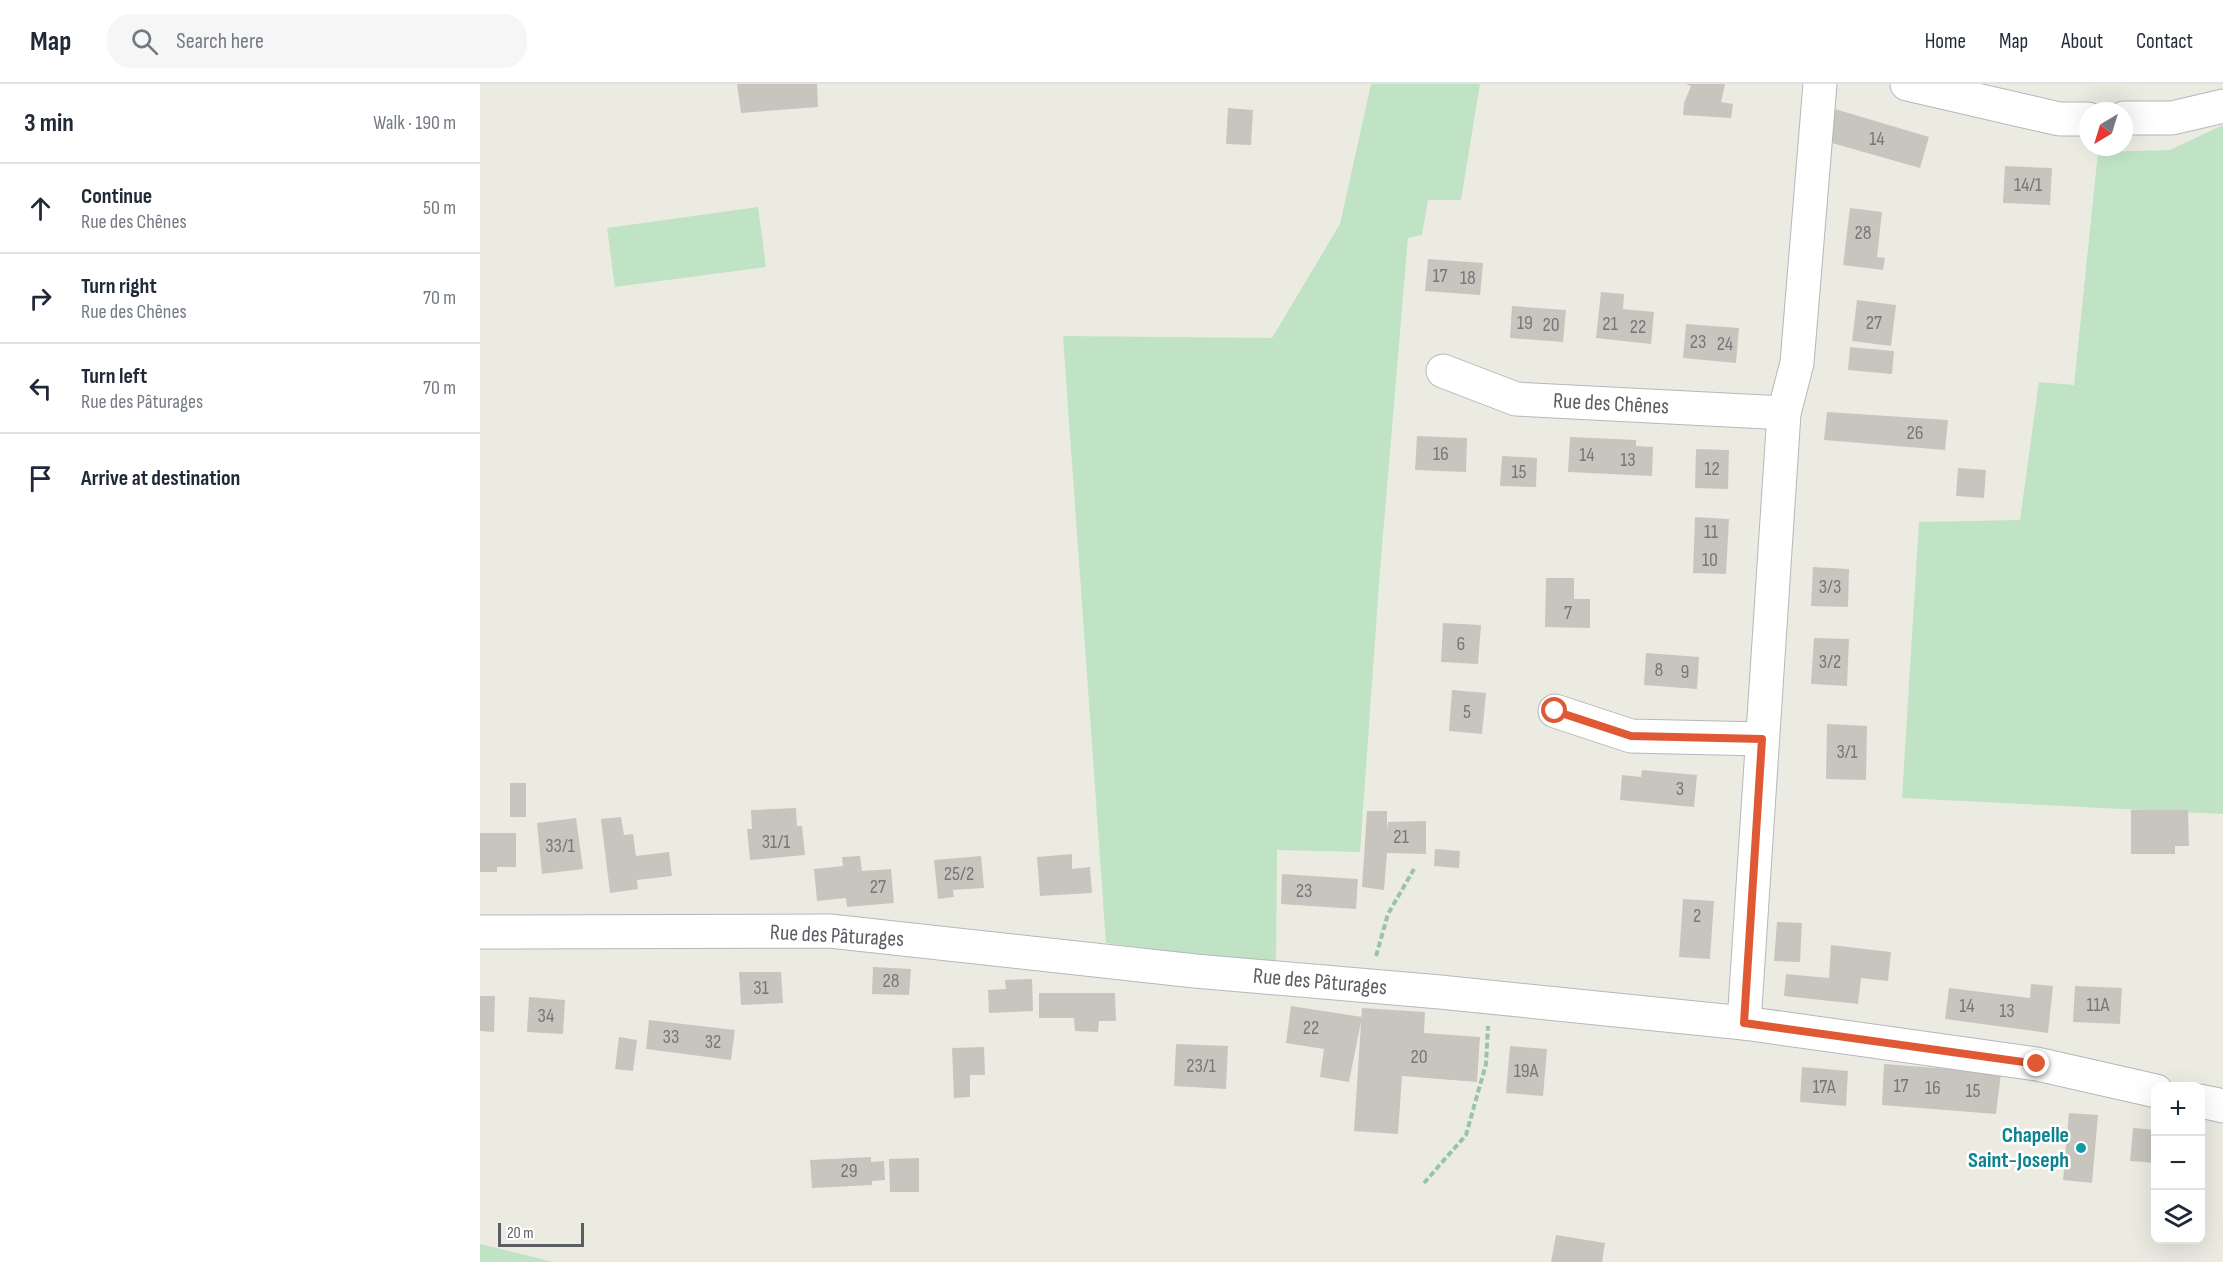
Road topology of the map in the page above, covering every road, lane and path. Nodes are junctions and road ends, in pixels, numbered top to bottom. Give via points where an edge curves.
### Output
1 (1820, 84) edge
2 (1906, 84) edge
3 (2223, 106) edge
4 (2133, 118) edge
5 (2079, 119) edge
6 (1443, 370) dead end
7 (1784, 413) junction
8 (1555, 711) dead end
9 (1762, 739) junction
10 (1414, 869) dead end
11 (480, 932) edge
12 (1367, 986) junction
13 (1489, 997) junction
14 (1744, 1023) junction
15 (2151, 1090) edge
16 (2205, 1102) edge
17 (2223, 1106) edge
18 (1424, 1183) dead end

1 - 7 street via 1797,363
2 - 5 street via 2059,119
3 - 4 street via 2172,118
6 - 7 street, Rue des Chênes via 1516,399
7 - 9 street
8 - 9 street via 1631,736
9 - 14 street
10 - 12 path via 1388,914
11 - 12 street, Rue des Pâturages via 830,931
12 - 13 street, Rue des Pâturages
13 - 14 street, Rue des Pâturages
13 - 18 path via 1486,1064 1466,1136
14 - 15 street, Rue des Pâturages via 2037,1064
16 - 17 street

